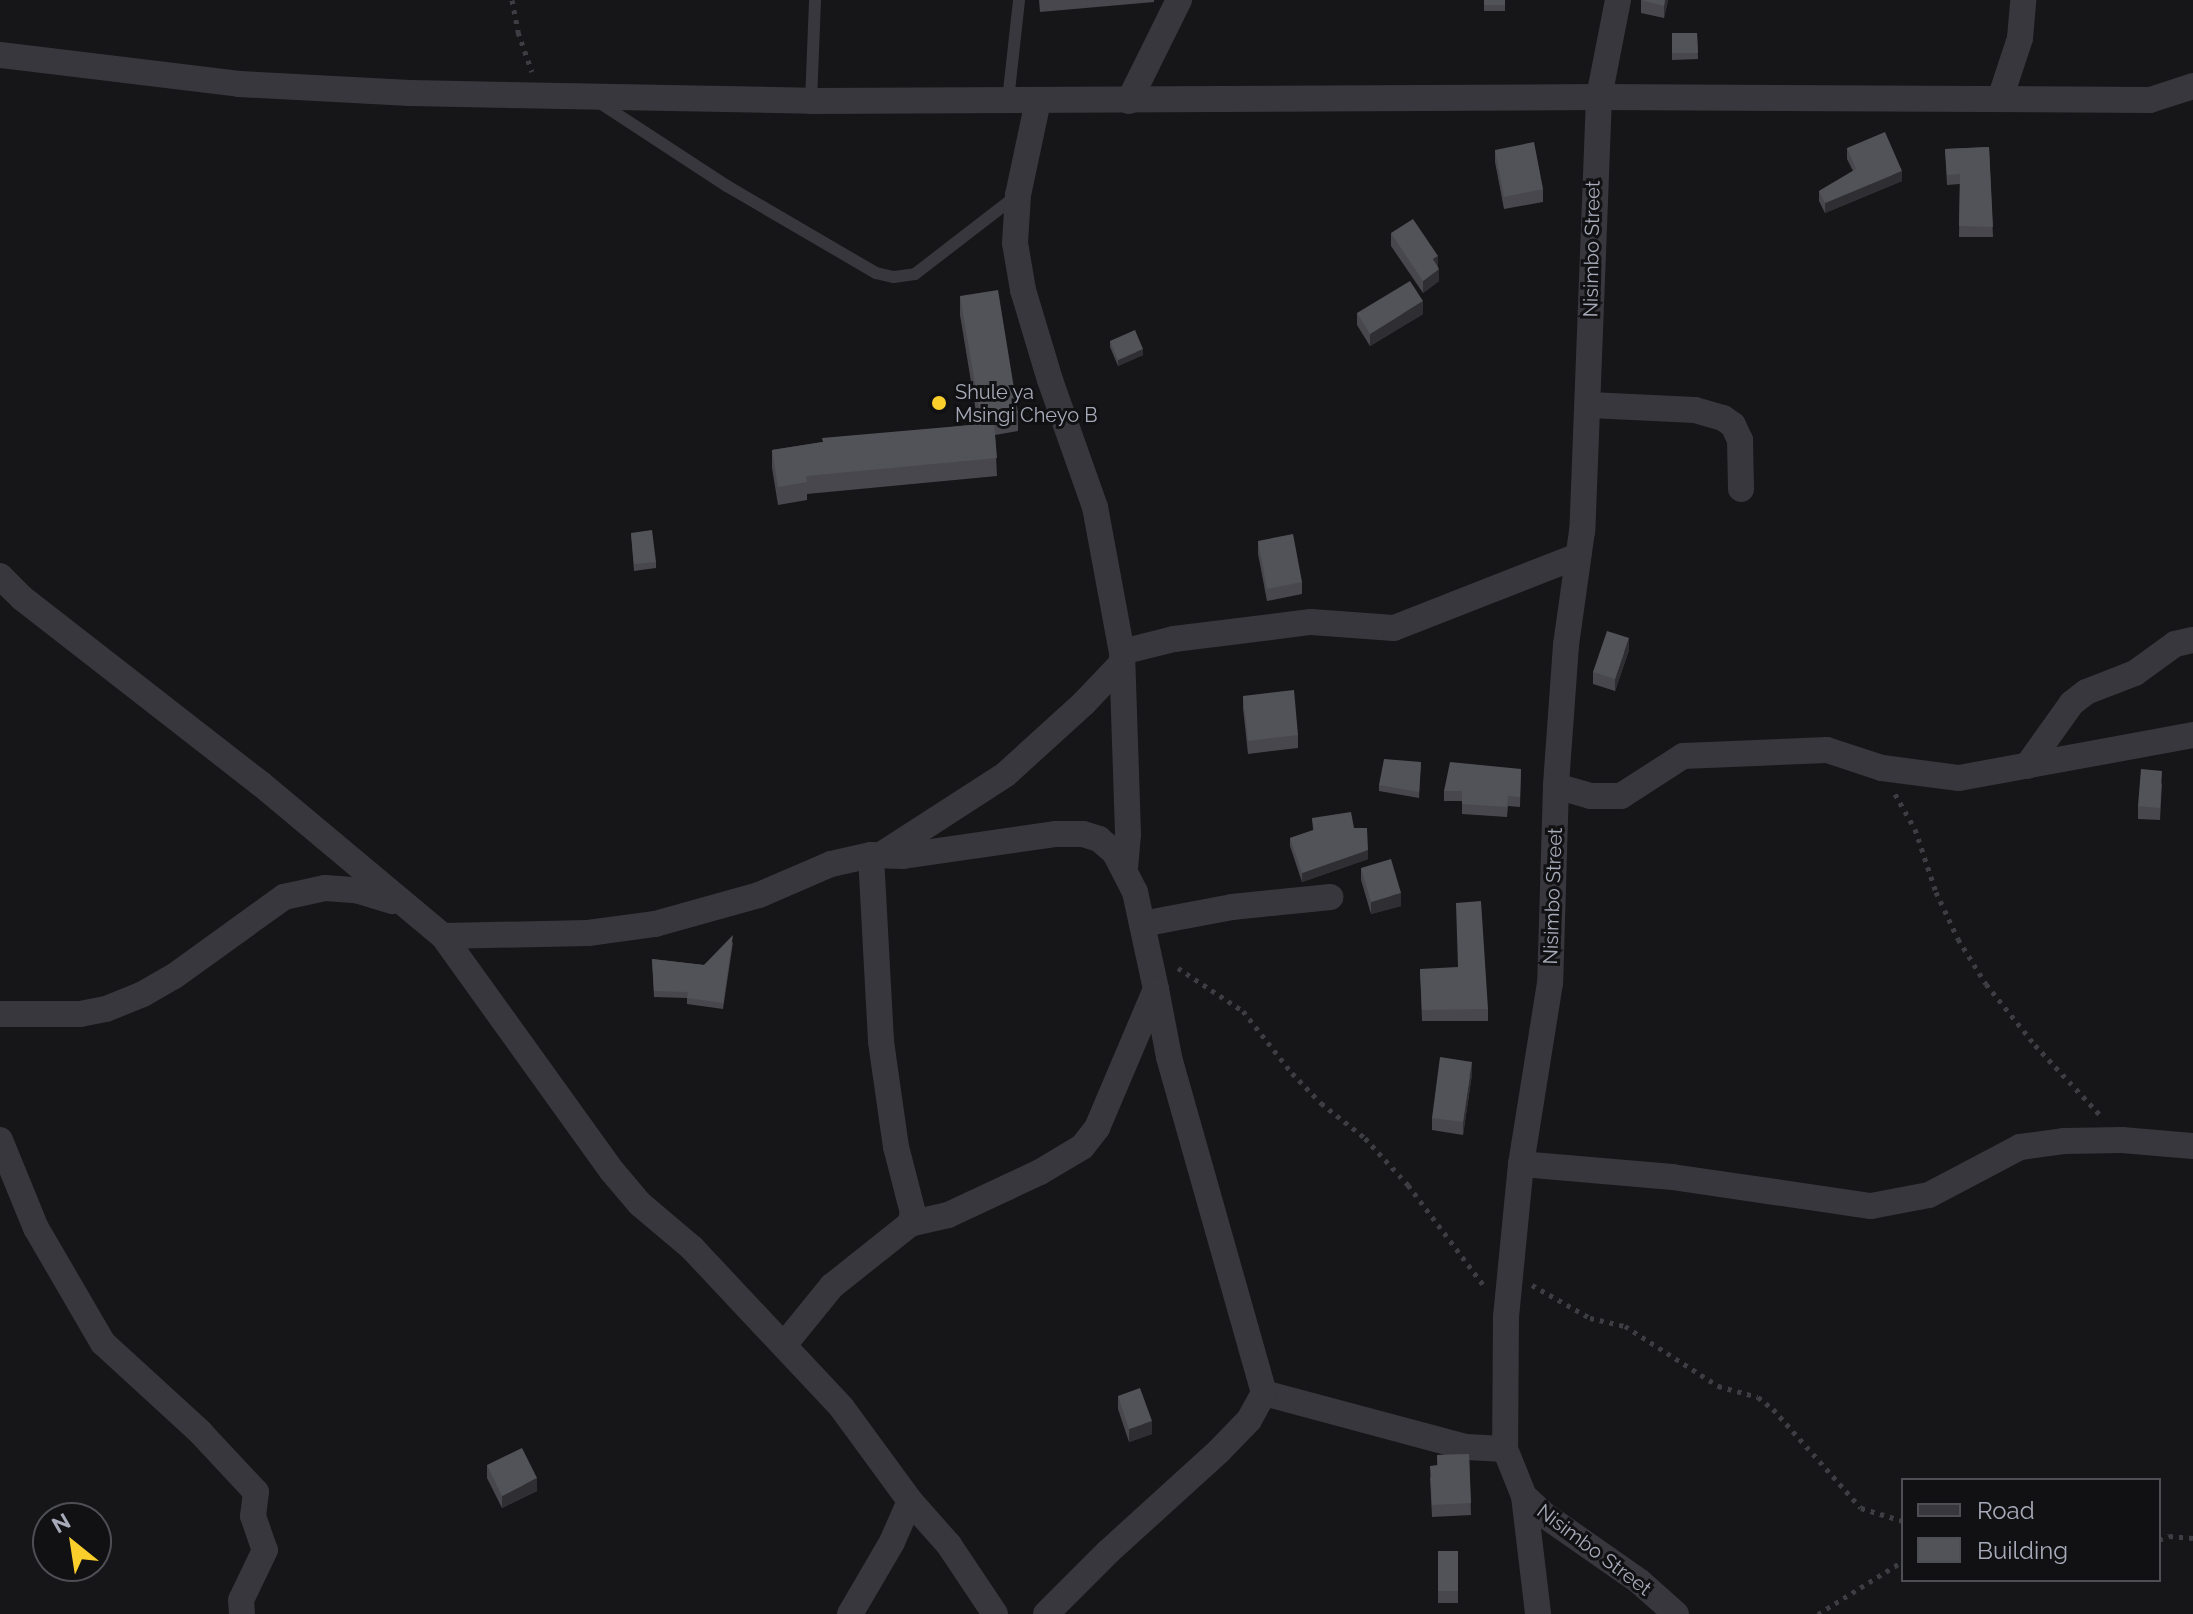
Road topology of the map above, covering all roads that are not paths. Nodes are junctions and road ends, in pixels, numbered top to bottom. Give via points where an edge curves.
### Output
1 (815, 0) edge
2 (1019, 0) edge
3 (1179, 0) edge
4 (1618, 0) edge
5 (2023, 0) edge
6 (0, 55) edge
7 (2193, 86) edge
8 (590, 96) junction
9 (1599, 97) junction
10 (2000, 99) junction
11 (1008, 100) junction
12 (811, 101) junction
13 (1038, 101) junction
14 (1129, 101) junction
15 (1018, 195) junction
16 (1590, 405) junction
17 (1741, 489) dead end
18 (1578, 556) junction
19 (0, 576) edge
20 (2193, 640) edge
21 (1122, 657) junction
22 (2193, 735) edge
23 (2027, 766) junction
24 (1556, 786) junction
25 (876, 855) junction
26 (1125, 869) junction
27 (1330, 897) dead end
28 (403, 904) junction
29 (1142, 924) junction
30 (443, 936) junction
31 (1156, 989) junction
32 (0, 1014) edge
33 (0, 1140) edge
34 (2193, 1146) edge
35 (1521, 1164) junction
36 (910, 1224) junction
37 (784, 1345) junction
38 (1264, 1393) junction
39 (1505, 1449) junction
40 (1524, 1496) junction
41 (910, 1501) junction
42 (242, 1614) edge
43 (850, 1614) edge
44 (995, 1614) edge
45 (1046, 1614) edge
46 (1538, 1614) edge
47 (1676, 1614) edge

1 - 12 lane
2 - 11 lane
3 - 14 street
4 - 9 street, Nisimbo Street
5 - 10 street via 2020,38
6 - 8 street via 239,84
7 - 10 street via 2150,100
8 - 12 street
8 - 15 lane via 727,186 876,273 915,274
9 - 10 street
9 - 14 street
9 - 16 street, Nisimbo Street
11 - 12 street
11 - 13 street
13 - 14 street
13 - 15 street
15 - 21 street via 1015,243 1023,290 1095,507
16 - 17 street via 1695,410 1723,418 1740,440
16 - 18 street, Nisimbo Street
18 - 21 street via 1394,628 1296,623 1174,639
18 - 24 street, Nisimbo Street
19 - 28 street
20 - 23 street via 2175,644 2135,673 2086,692 2072,703
21 - 25 street via 1084,703 1006,774
21 - 26 street
22 - 23 street
23 - 24 street via 1959,778 1882,768 1827,750 1683,756 1621,796 1591,796
24 - 35 street, Nisimbo Street via 1550,983
25 - 26 street via 1083,834 1099,839
25 - 30 street via 831,864 759,895 655,924 588,933
25 - 36 street via 881,1041 896,1147 913,1213
26 - 29 street
27 - 29 street via 1232,907
28 - 30 street
28 - 32 street via 356,890 325,888 284,897 143,994 80,1014
29 - 31 street
30 - 37 street via 612,1171
31 - 36 street via 1097,1128 1082,1147 948,1215
31 - 38 street via 1169,1057
33 - 42 street via 36,1228 103,1343 256,1492 253,1516 265,1550 241,1600
34 - 35 street via 2122,1140 2020,1147 1929,1195 1871,1206 1672,1177
35 - 39 street, Nisimbo Street via 1506,1317
36 - 37 street via 832,1286
37 - 41 street via 842,1408
38 - 39 street via 1466,1447
38 - 45 street via 1249,1420 1219,1451
39 - 40 street, Nisimbo Street
40 - 46 street
40 - 47 street, Nisimbo Street
41 - 43 street
41 - 44 street via 949,1545

